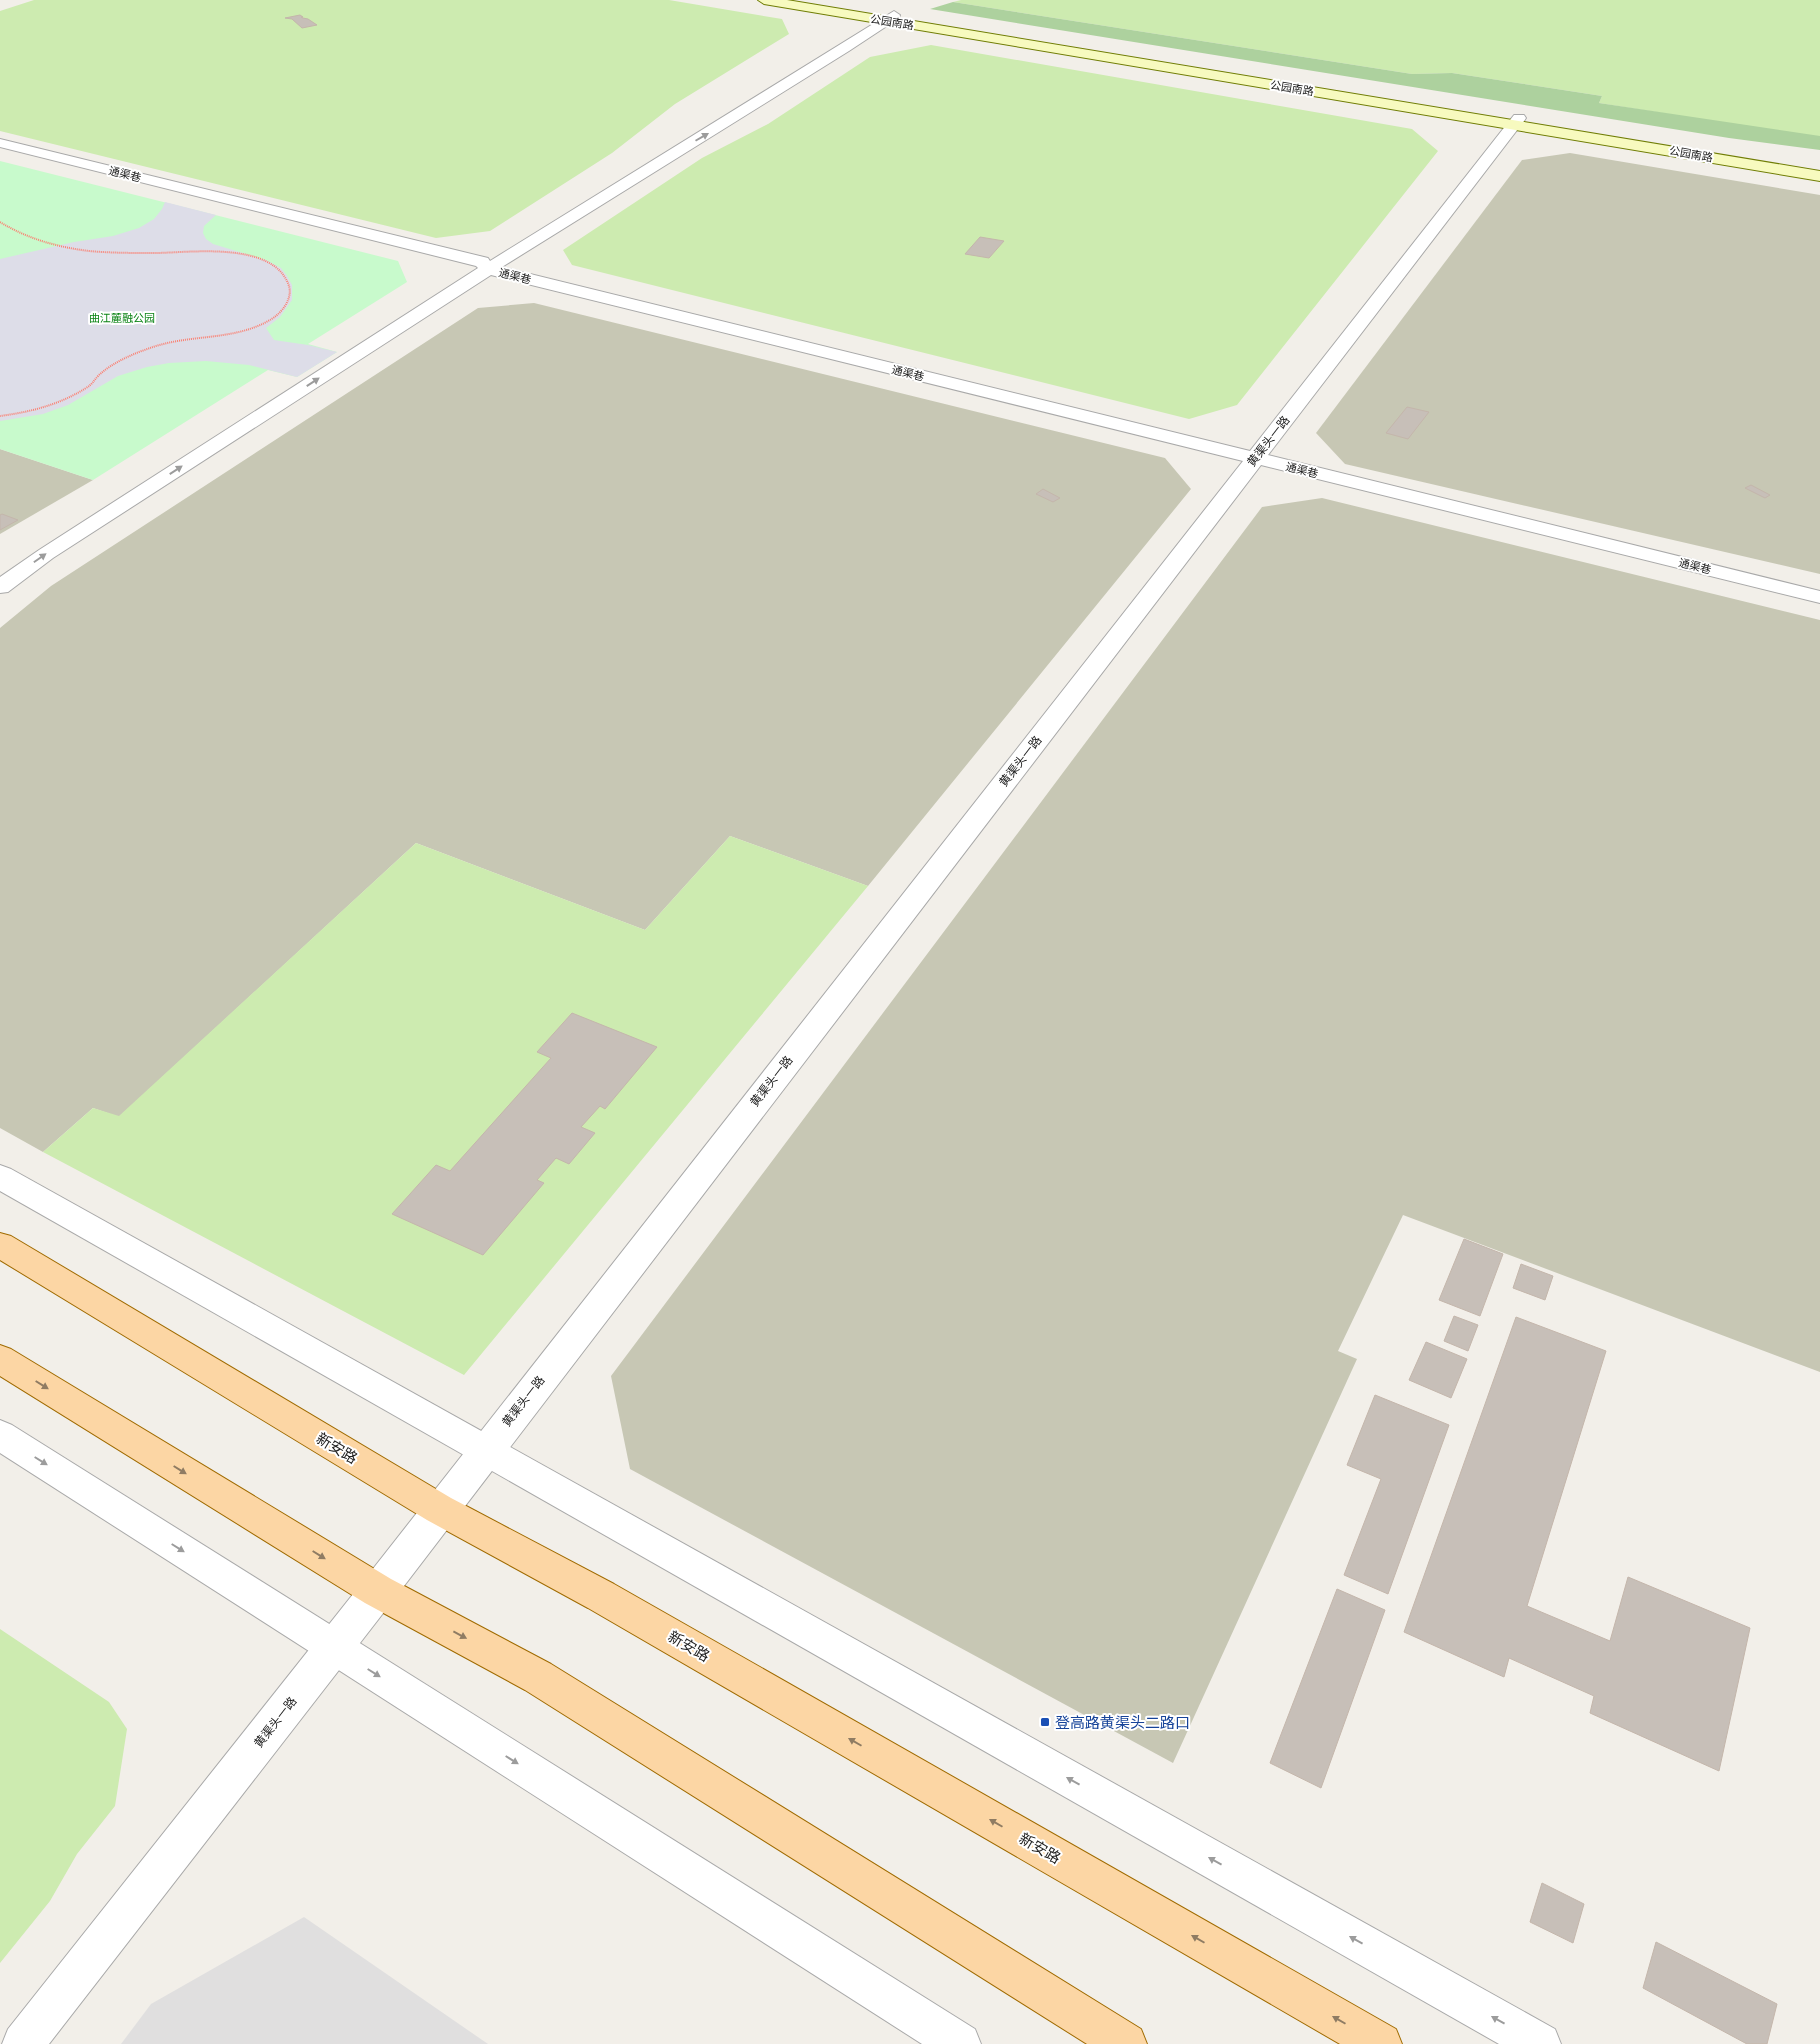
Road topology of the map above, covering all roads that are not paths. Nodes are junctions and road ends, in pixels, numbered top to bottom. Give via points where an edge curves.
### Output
1 (764, 0) edge
2 (805, 0) edge
3 (879, 16) junction
4 (814, 48) dead end
5 (782, 68) dead end
6 (1517, 121) junction
7 (0, 143) edge
8 (1820, 165) edge
9 (1820, 176) edge
10 (485, 266) junction
11 (1255, 458) junction
12 (0, 567) edge
13 (0, 587) edge
14 (1820, 597) edge
15 (0, 1177) edge
16 (0, 1245) edge
17 (0, 1359) edge
18 (0, 1435) edge
19 (485, 1450) junction
20 (439, 1510) junction
21 (378, 1591) junction
22 (334, 1647) junction
23 (23, 2044) edge
24 (960, 2044) edge
25 (1126, 2044) edge
26 (1381, 2044) edge
27 (1540, 2044) edge

1 - 3 main road, 公园南路
2 - 3 main road, 公园南路
3 - 4 street
3 - 6 main road, 公园南路
10 -> 3 street via 739,116
5 - 10 street
6 - 8 main road, 公园南路
6 - 9 main road, 公园南路
6 - 11 street, 黄渠头一路
7 - 10 street, 通渠巷
10 - 11 street, 通渠巷
10 - 12 street via 337,352
13 -> 10 street via 54,548
11 - 14 street, 通渠巷
11 - 19 street, 黄渠头一路
15 - 19 street
16 - 20 main road, 新安路
17 -> 21 main road
18 -> 22 street
19 - 20 street, 黄渠头一路
27 -> 19 street
20 - 21 street, 黄渠头一路
26 -> 20 main road, 新安路 via 610,1600
21 - 22 street, 黄渠头一路
21 -> 25 main road via 538,1677
22 - 23 street, 黄渠头一路
22 -> 24 street

